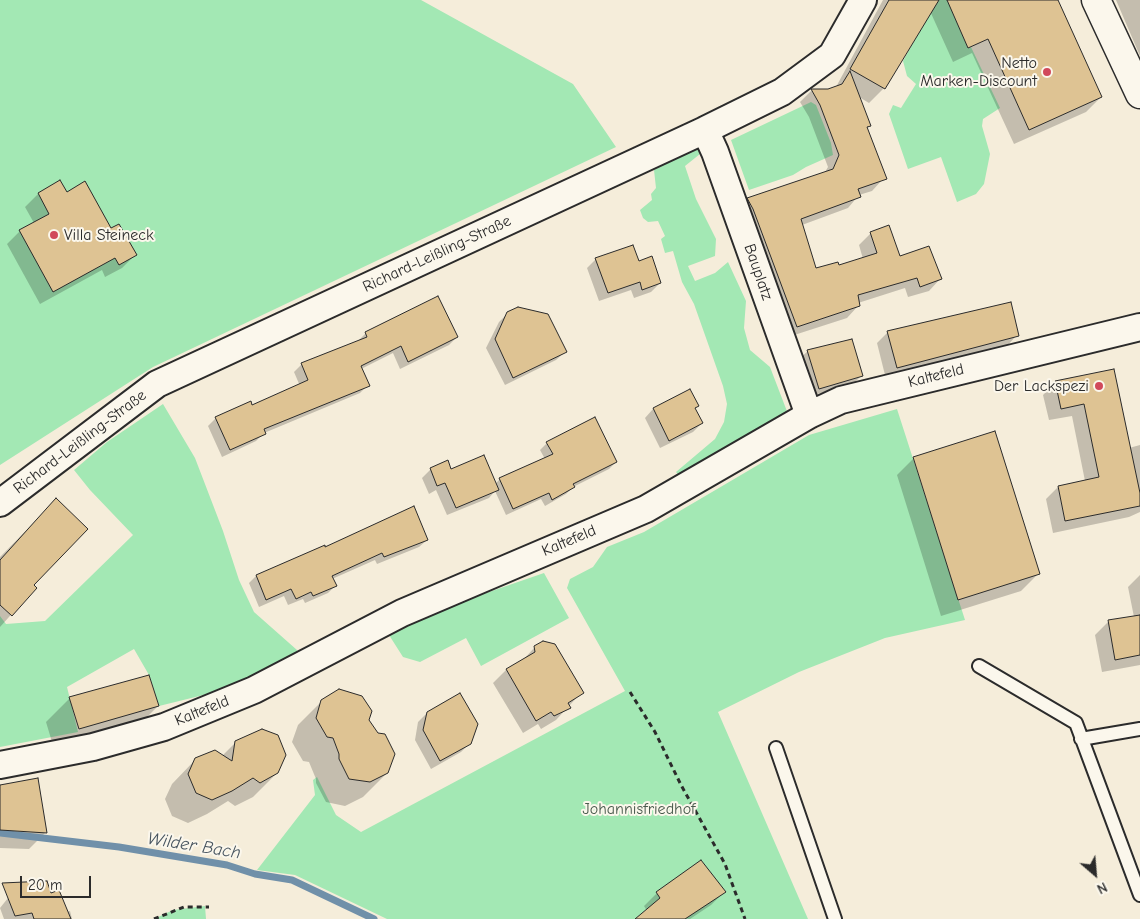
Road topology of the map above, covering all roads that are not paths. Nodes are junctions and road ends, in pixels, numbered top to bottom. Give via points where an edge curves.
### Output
1 (863, 0) edge
2 (1096, 0) edge
3 (1140, 94) edge
4 (705, 130) junction
5 (1140, 327) edge
6 (809, 415) junction
7 (0, 503) edge
8 (979, 666) dead end
9 (1140, 729) edge
10 (1081, 739) junction
11 (776, 748) dead end
12 (0, 765) edge
13 (1140, 895) edge
14 (835, 919) edge

1 - 4 street, Richard-Leißling-Straße via 840,44 820,65 782,92
2 - 3 street
4 - 6 street, Bauplatz
4 - 7 street, Richard-Leißling-Straße via 157,384
5 - 6 street, Kaltefeld via 841,400
6 - 12 street, Kaltefeld via 646,509 402,613 254,690 164,727 93,747
8 - 10 lane via 1076,723
9 - 10 lane
10 - 13 lane
11 - 14 lane

